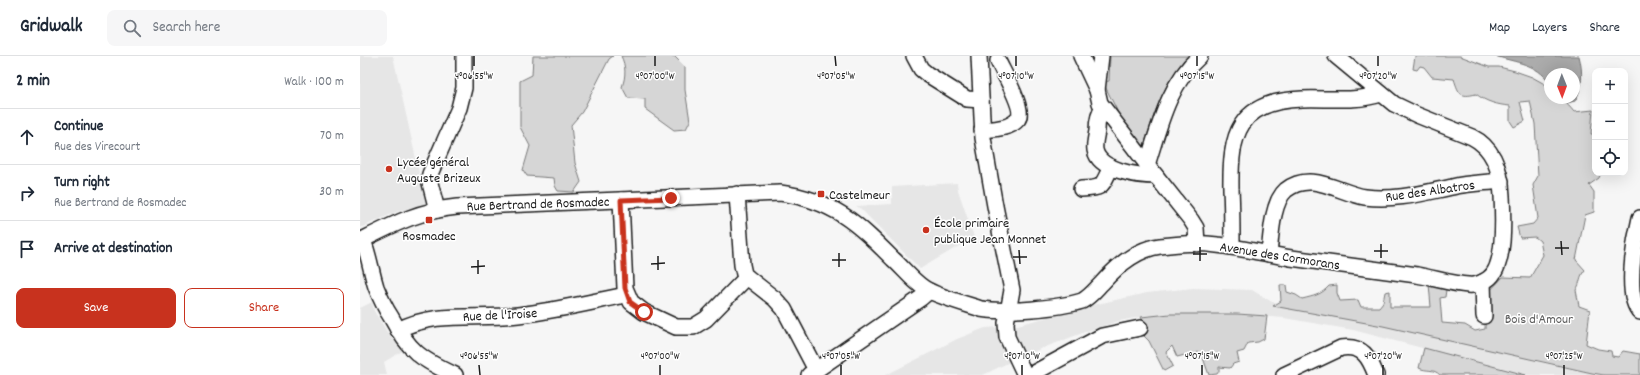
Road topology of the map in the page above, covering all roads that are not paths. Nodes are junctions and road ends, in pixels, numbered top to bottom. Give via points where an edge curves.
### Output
1 (464, 56) edge
2 (914, 56) edge
3 (979, 56) edge
4 (1081, 56) edge
5 (1102, 56) edge
6 (1200, 56) edge
7 (1336, 56) edge
8 (998, 61) dead end
9 (1097, 90) junction
10 (1381, 94) junction
11 (981, 100) junction
12 (1104, 108) junction
13 (982, 130) junction
14 (1111, 167) junction
15 (1151, 170) junction
16 (1501, 181) junction
17 (1081, 189) dead end
18 (737, 194) junction
19 (621, 200) junction
20 (437, 210) junction
21 (1640, 218) edge
22 (361, 241) edge
23 (1198, 244) junction
24 (1232, 247) junction
25 (1268, 254) junction
26 (747, 277) junction
27 (1483, 282) junction
28 (928, 291) junction
29 (626, 294) junction
30 (1004, 310) junction
31 (1640, 312) edge
32 (1484, 316) dead end
33 (1140, 328) dead end
34 (398, 330) junction
35 (1013, 366) edge
36 (812, 372) edge
37 (455, 375) edge
38 (1024, 375) edge
39 (1030, 375) edge
40 (1284, 375) edge
41 (1376, 375) edge

1 - 20 street via 464,88 459,108 431,168 429,178
2 - 11 street via 927,74 967,99
3 - 11 street
4 - 9 street
5 - 9 street
6 - 15 street via 1173,93 1162,120
7 - 10 street
8 - 13 street via 1019,107 1020,115 1018,120 1008,126
9 - 12 street via 1098,99
10 - 16 street via 1394,104 1480,141 1492,155
10 - 24 street via 1358,98 1287,100 1262,107 1247,117 1239,127 1232,157
11 - 13 street
12 - 14 street via 1098,120 1095,150 1099,158
12 - 15 street
13 - 30 street via 1012,290
14 - 15 street via 1130,174
14 - 17 street via 1103,184 1098,188
15 - 23 street via 1194,224
16 - 25 street, Rue des Albatros via 1389,198 1363,196 1324,183 1302,182 1286,190 1278,203
16 - 27 street via 1502,224 1498,262 1495,273
18 - 19 street, Rue Bertrand de Rosmadec
18 - 26 street via 742,265
18 - 28 street, Rue Bertrand de Rosmadec via 788,194 833,208 857,224
19 - 20 street, Rue Bertrand de Rosmadec via 467,206
19 - 29 street
20 - 22 street, Rue Bertrand de Rosmadec via 399,221
21 - 31 street via 1631,280 1634,304
22 - 34 street via 376,288
23 - 24 street, Avenue des Cormorans
23 - 30 street, Avenue des Cormorans via 1145,249 1125,262 1082,300 1060,305
24 - 25 street, Avenue des Cormorans
25 - 27 street, Avenue des Cormorans via 1435,278 1464,285
26 - 29 street via 706,320 693,328 676,327 652,317 633,304
26 - 36 street via 784,309
27 - 32 street
28 - 30 street, Rue Bertrand de Rosmadec via 981,309
28 - 36 street
29 - 34 street, Rue de l'Iroise via 528,314 426,319
30 - 35 street via 1006,323 1001,334
33 - 39 street via 1102,336
34 - 37 street via 408,345 420,356
35 - 38 street
40 - 41 street via 1341,348 1349,347 1356,348 1367,356

